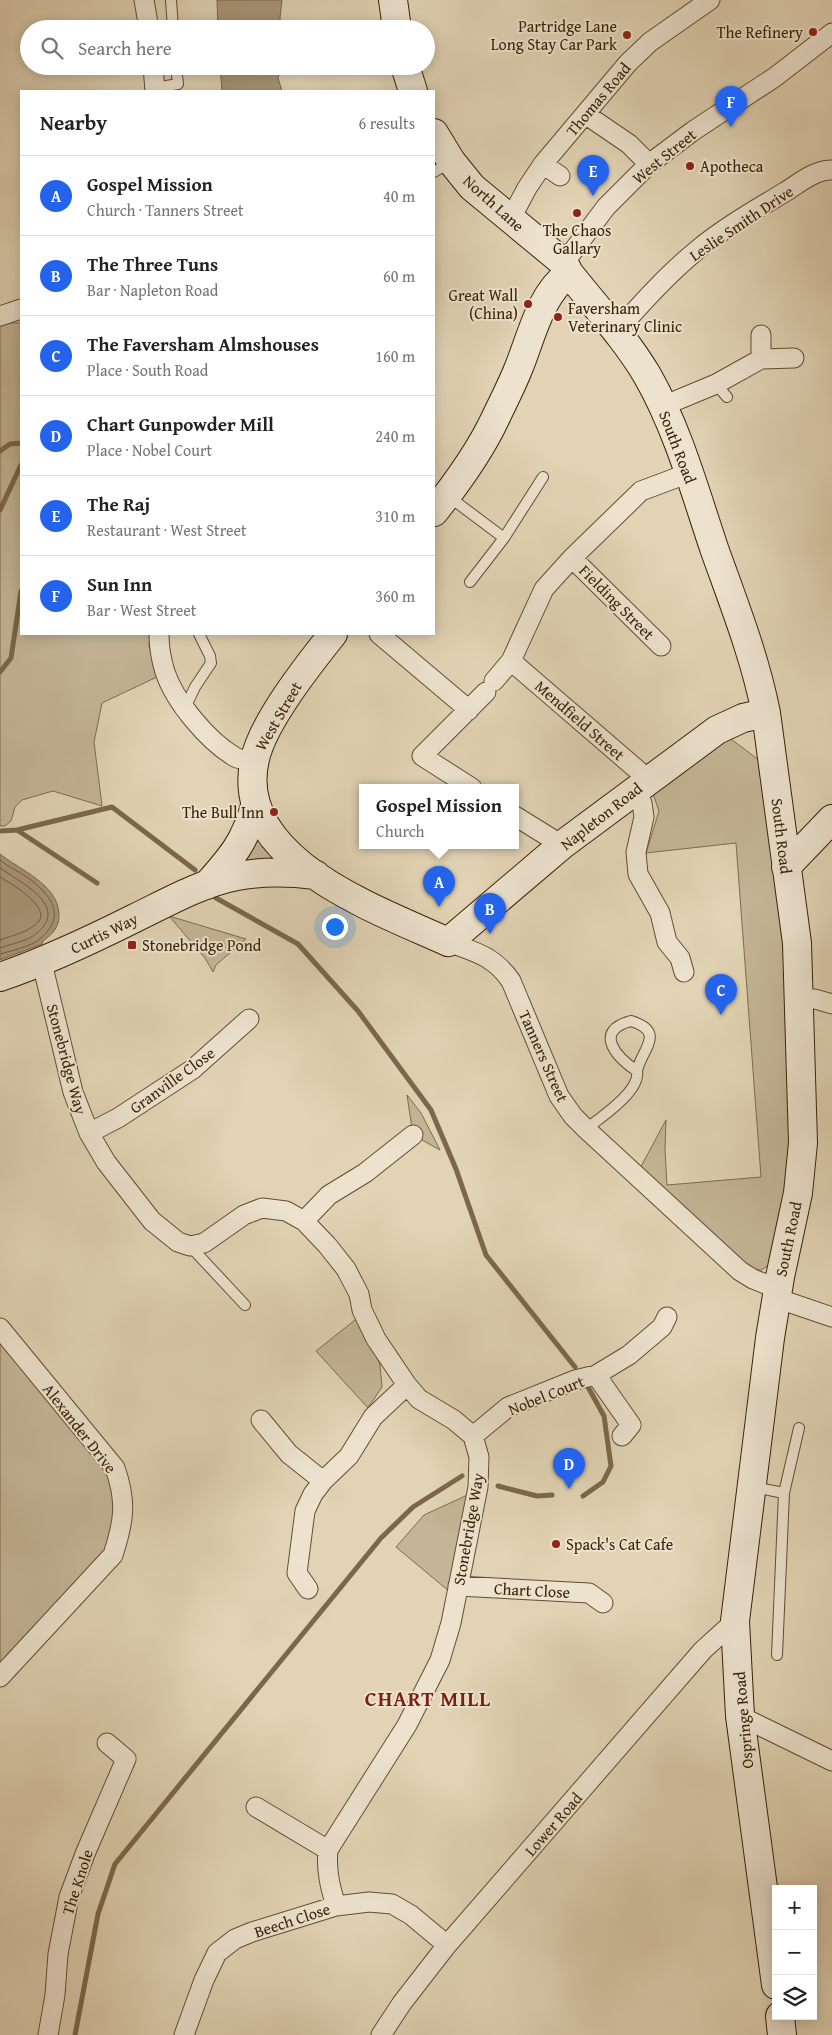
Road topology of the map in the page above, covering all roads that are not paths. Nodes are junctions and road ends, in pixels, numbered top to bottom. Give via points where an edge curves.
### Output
1 (144, 0) edge
2 (171, 0) edge
3 (393, 0) edge
4 (710, 0) edge
5 (147, 20) edge
6 (172, 20) edge
7 (396, 20) edge
8 (832, 33) edge
9 (154, 75) edge
10 (177, 75) edge
11 (408, 75) edge
12 (178, 88) edge
13 (155, 90) edge
14 (413, 90) edge
15 (585, 114) junction
16 (435, 137) edge
17 (543, 164) junction
18 (649, 164) junction
19 (442, 167) edge
20 (832, 170) edge
21 (560, 176) dead end
22 (510, 220) junction
23 (566, 268) junction
24 (20, 309) edge
25 (0, 316) edge
26 (616, 332) junction
27 (761, 335) dead end
28 (794, 358) dead end
29 (761, 359) junction
30 (663, 406) junction
31 (689, 472) junction
32 (543, 477) dead end
33 (440, 504) edge
34 (504, 538) junction
35 (572, 558) junction
36 (470, 582) dead end
37 (159, 635) edge
38 (200, 635) edge
39 (332, 635) edge
40 (380, 635) edge
41 (661, 646) dead end
42 (511, 661) junction
43 (185, 708) junction
44 (469, 710) junction
45 (766, 713) junction
46 (254, 760) junction
47 (466, 784) edge
48 (641, 785) junction
49 (256, 806) junction
50 (519, 818) edge
51 (832, 819) edge
52 (562, 845) junction
53 (786, 866) junction
54 (316, 875) junction
55 (207, 885) junction
56 (448, 942) junction
57 (42, 963) junction
58 (684, 972) dead end
59 (0, 978) edge
60 (799, 999) junction
61 (832, 1004) edge
62 (249, 1019) dead end
63 (637, 1071) junction
64 (586, 1129) junction
65 (89, 1133) junction
66 (414, 1135) dead end
67 (304, 1221) junction
68 (190, 1246) junction
69 (777, 1294) junction
70 (245, 1305) dead end
71 (667, 1317) dead end
72 (832, 1317) edge
73 (0, 1328) edge
74 (596, 1375) junction
75 (407, 1385) junction
76 (261, 1420) dead end
77 (799, 1428) dead end
78 (473, 1436) junction
79 (622, 1436) dead end
80 (756, 1454) joint
81 (323, 1481) junction
82 (752, 1487) junction
83 (784, 1493) junction
84 (458, 1586) junction
85 (308, 1589) dead end
86 (603, 1603) dead end
87 (735, 1621) junction
88 (777, 1655) dead end
89 (0, 1677) edge
90 (740, 1716) junction
91 (107, 1743) dead end
92 (832, 1761) edge
93 (256, 1807) dead end
94 (328, 1850) junction
95 (336, 1906) junction
96 (447, 1946) junction
97 (775, 1975) edge
98 (780, 2020) edge
99 (48, 2035) edge
100 (184, 2035) edge
101 (381, 2035) edge
102 (782, 2035) edge

1 - 5 street
2 - 6 lane
3 - 7 main road
4 - 15 street, Thomas Road via 650,42
8 - 18 street, West Street via 775,77
9 - 13 street
10 - 12 lane
11 - 14 main road
12 - 13 lane
15 - 17 street, Thomas Road
15 - 18 street via 630,144
16 - 19 main road, North Lane
17 - 21 street
17 - 22 street, Thomas Road
18 - 23 street, West Street via 606,208
19 - 22 main road, North Lane via 472,187
20 - 26 street, Leslie Smith Drive via 802,181 696,250
22 - 23 main road, North Lane
23 - 26 main road, South Road
23 - 33 main road, West Street via 542,306 494,422 477,453
24 - 25 street
26 - 30 main road, South Road via 646,373
27 - 29 street
28 - 29 street
29 - 30 street via 722,390
30 - 31 main road, South Road
31 - 35 street, Fielding Street via 641,491
31 - 45 main road, South Road via 745,633
32 - 34 lane
33 - 34 lane
34 - 36 lane
35 - 41 street, Fielding Street
35 - 42 street, Fielding Street via 544,589
37 - 43 street via 159,652 165,674
38 - 43 lane via 211,663
39 - 46 main road, West Street via 271,722
40 - 44 street
42 - 44 street, Fielding Street
42 - 48 street, Mendfield Street
43 - 46 street via 199,725 237,758
44 - 47 street, Fielding Street via 422,756
45 - 48 main road, Napleton Road via 722,726
45 - 53 main road, South Road
46 - 49 main road, West Street via 252,786
48 - 52 main road, Napleton Road
48 - 58 street via 644,817 636,852 638,874 660,913 667,942 680,958
49 - 54 main road, West Street via 278,844
49 - 55 main road via 237,850
50 - 52 street
51 - 53 main road
52 - 56 main road, Napleton Road
53 - 60 main road, South Road via 797,943
54 - 55 main road, Curtis Way via 260,873
54 - 56 main road, Tanners Street via 337,891
55 - 57 main road, Curtis Way
56 - 64 street, Tanners Street via 484,955 502,968 559,1096
57 - 59 main road, Curtis Way
57 - 65 street, Stonebridge Way via 73,1092
60 - 61 street via 818,999
60 - 69 main road, South Road via 803,1143 798,1193
62 - 65 street, Granville Close via 193,1069
63 - 63 lane via 618,1055 611,1042 615,1028 631,1022 645,1028 650,1041
63 - 64 lane via 636,1082 628,1093
64 - 69 street, Tanners Street via 740,1271
65 - 68 street, Stonebridge Way via 106,1162 152,1221 178,1242
66 - 67 street via 365,1173 329,1195
67 - 68 street via 286,1211 262,1208 244,1215 204,1243
67 - 75 street via 346,1269 376,1339
68 - 70 lane
69 - 72 street, Tanners Street
69 - 80 main road, South Road
71 - 74 street, Nobel Court via 662,1327 629,1355
73 - 89 street, Alexander Drive via 115,1468 124,1505 113,1555
74 - 78 street, Nobel Court via 508,1407
74 - 79 street, Nobel Court via 631,1426
75 - 78 street via 419,1399
75 - 81 street via 373,1417 349,1456
76 - 81 street via 289,1454
77 - 83 lane
78 - 84 street, Stonebridge Way via 479,1457 478,1487
80 - 82 main road, Ospringe Road
81 - 85 street via 305,1511 301,1536 297,1572
82 - 83 lane
82 - 87 main road, Ospringe Road
83 - 88 lane
84 - 86 street, Chart Close via 590,1593
84 - 94 street, Stonebridge Way via 440,1660 407,1725
87 - 90 main road, Ospringe Road
87 - 96 street, Lower Road via 703,1650
90 - 92 street
90 - 97 main road, Ospringe Road
91 - 99 street, The Knole via 126,1759 69,1898
93 - 94 street
94 - 95 street via 328,1882
95 - 96 street, Beech Close via 369,1902 392,1904 411,1915
95 - 100 street, Beech Close via 235,1938 217,1953
96 - 101 street, Lower Road
98 - 102 main road

